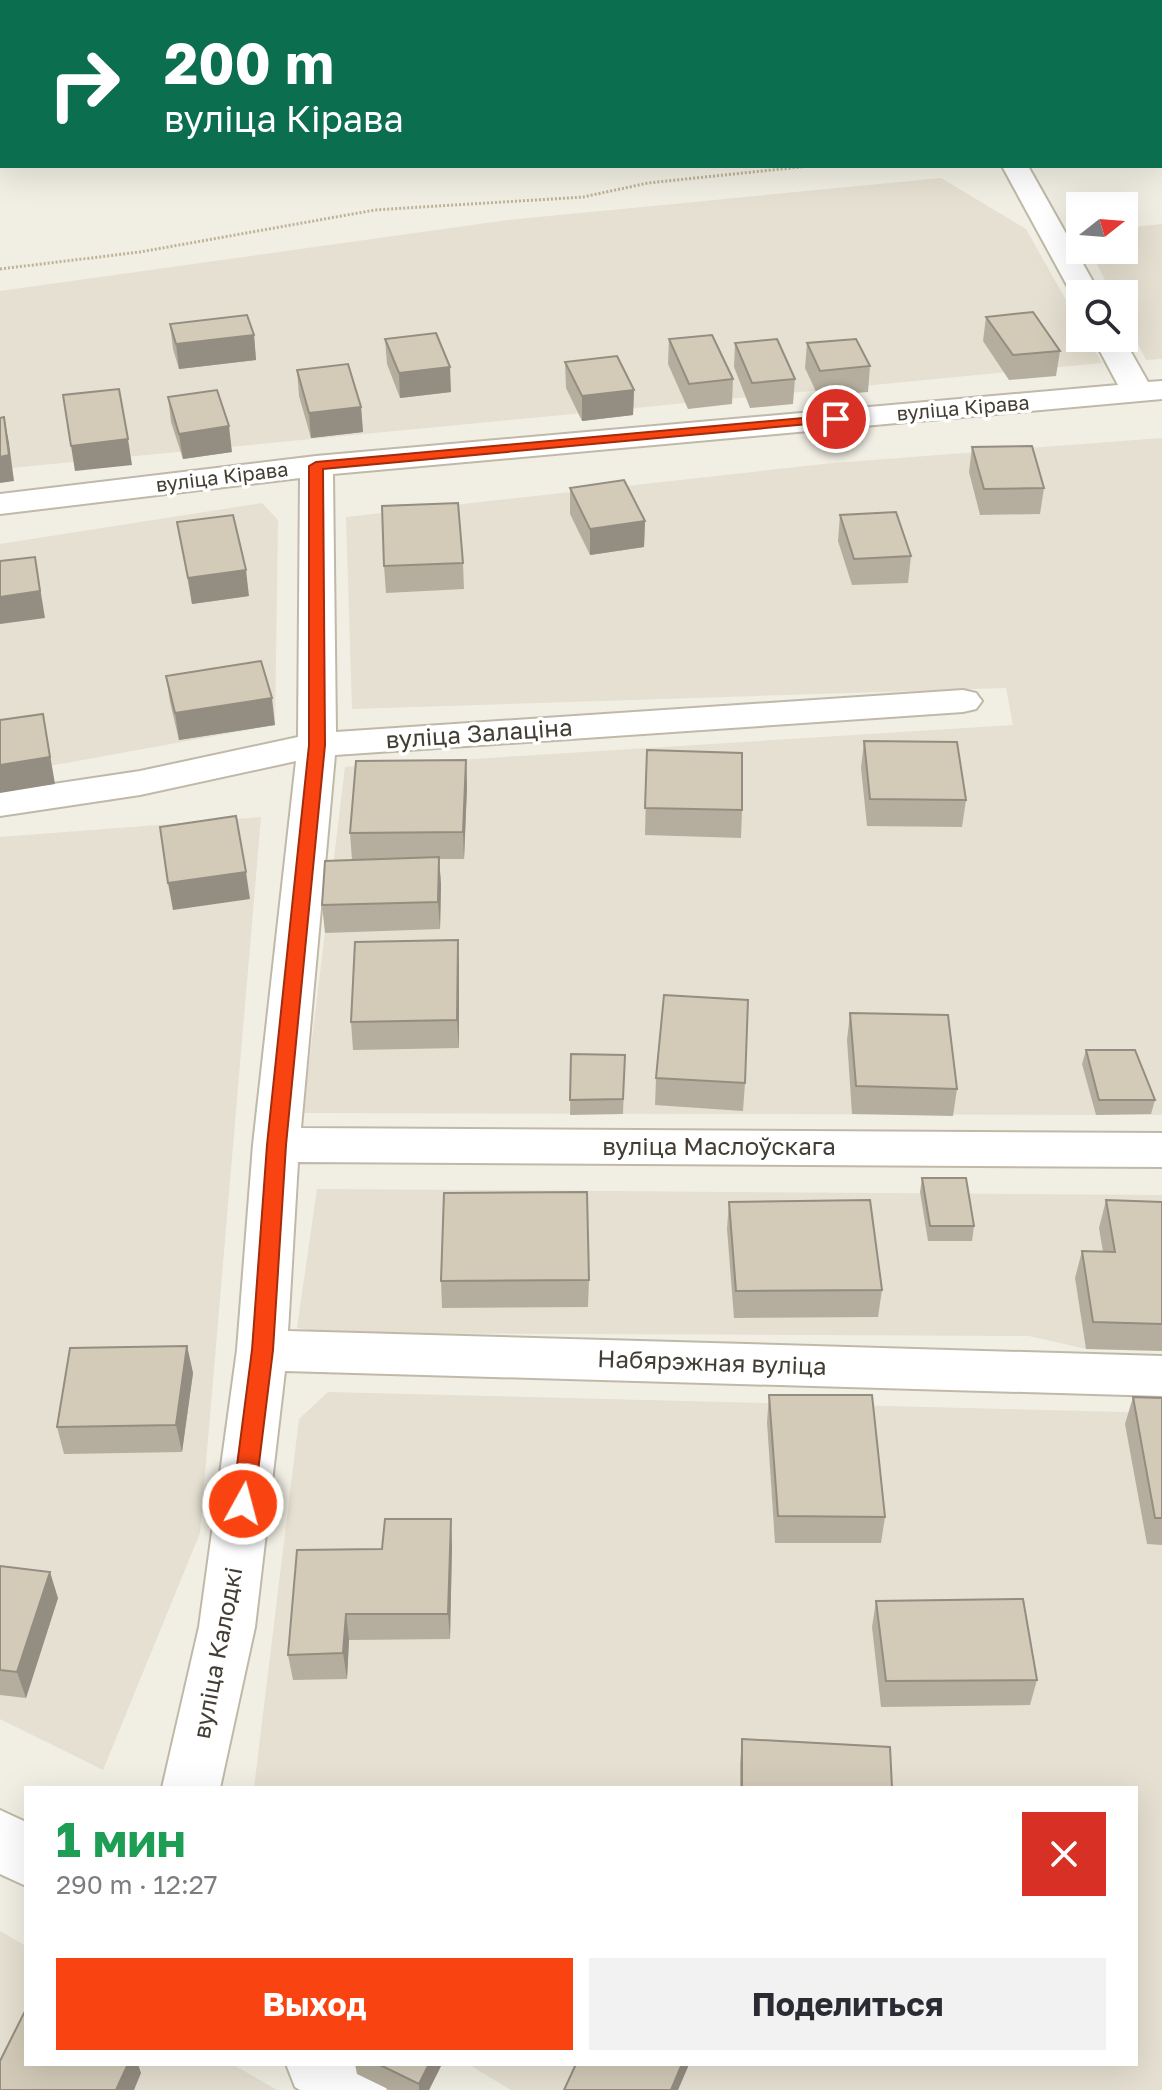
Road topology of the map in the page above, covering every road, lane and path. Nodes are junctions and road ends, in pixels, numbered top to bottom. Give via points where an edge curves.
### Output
1 (791, 168) edge
2 (1016, 168) edge
3 (0, 269) edge
4 (1077, 280) edge
5 (1119, 352) edge
6 (1150, 391) edge
7 (316, 466) junction
8 (0, 504) edge
9 (963, 701) dead end
10 (317, 745) junction
11 (0, 804) edge
12 (276, 1145) junction
13 (1162, 1150) edge
14 (262, 1350) junction
15 (1162, 1376) edge
16 (191, 1786) edge
17 (0, 1838) edge
18 (24, 1856) edge
19 (321, 2066) edge
20 (355, 2090) edge

1 - 3 path via 648,183 583,197 375,210 140,252
2 - 4 street
5 - 6 street
6 - 7 street, вуліца Кірава
7 - 8 street, вуліца Кірава
7 - 10 street, вуліца Калодкі
9 - 10 street, вуліца Залаціна
10 - 11 street, вуліца Залаціна via 140,783
10 - 12 street, вуліца Калодкі
12 - 13 street, вуліца Маслоўскага
12 - 14 street, вуліца Калодкі
14 - 15 street, Набярэжная вуліца
14 - 16 street, вуліца Калодкі via 227,1627
17 - 18 street
19 - 20 street

